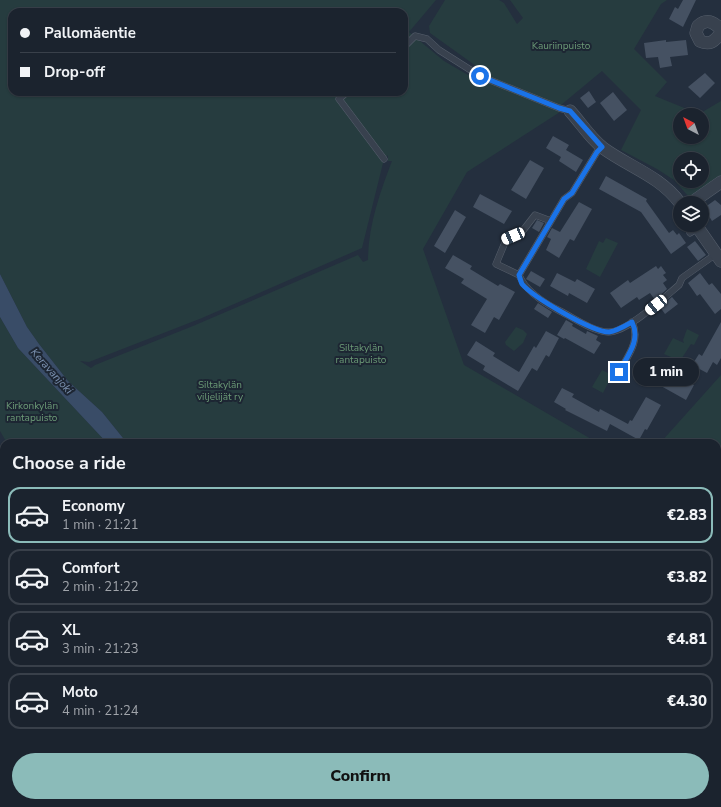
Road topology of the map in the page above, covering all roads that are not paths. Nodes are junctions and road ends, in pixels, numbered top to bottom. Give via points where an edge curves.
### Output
1 (721, 29) edge
2 (721, 33) edge
3 (408, 43) edge
4 (342, 96) edge
5 (570, 111) joint
6 (602, 147) junction
7 (384, 159) dead end
8 (721, 182) edge
9 (673, 196) edge
10 (701, 196) edge
11 (551, 221) junction
12 (697, 232) edge
13 (718, 257) edge
14 (519, 275) junction
15 (632, 322) junction
16 (619, 372) dead end

1 - 2 street via 711,21 704,22 698,26 696,33 700,41 709,44
3 - 5 lane via 415,36 426,39 480,76
4 - 7 lane via 339,99
5 - 6 street
6 - 9 street via 662,184
6 - 11 lane
8 - 10 street
11 - 14 lane
11 - 14 lane via 535,215 521,233 506,240 496,264
12 - 13 street
13 - 15 lane via 682,278 679,285
14 - 15 lane via 522,284 538,298 590,326 608,332
15 - 16 lane via 635,328 635,341

